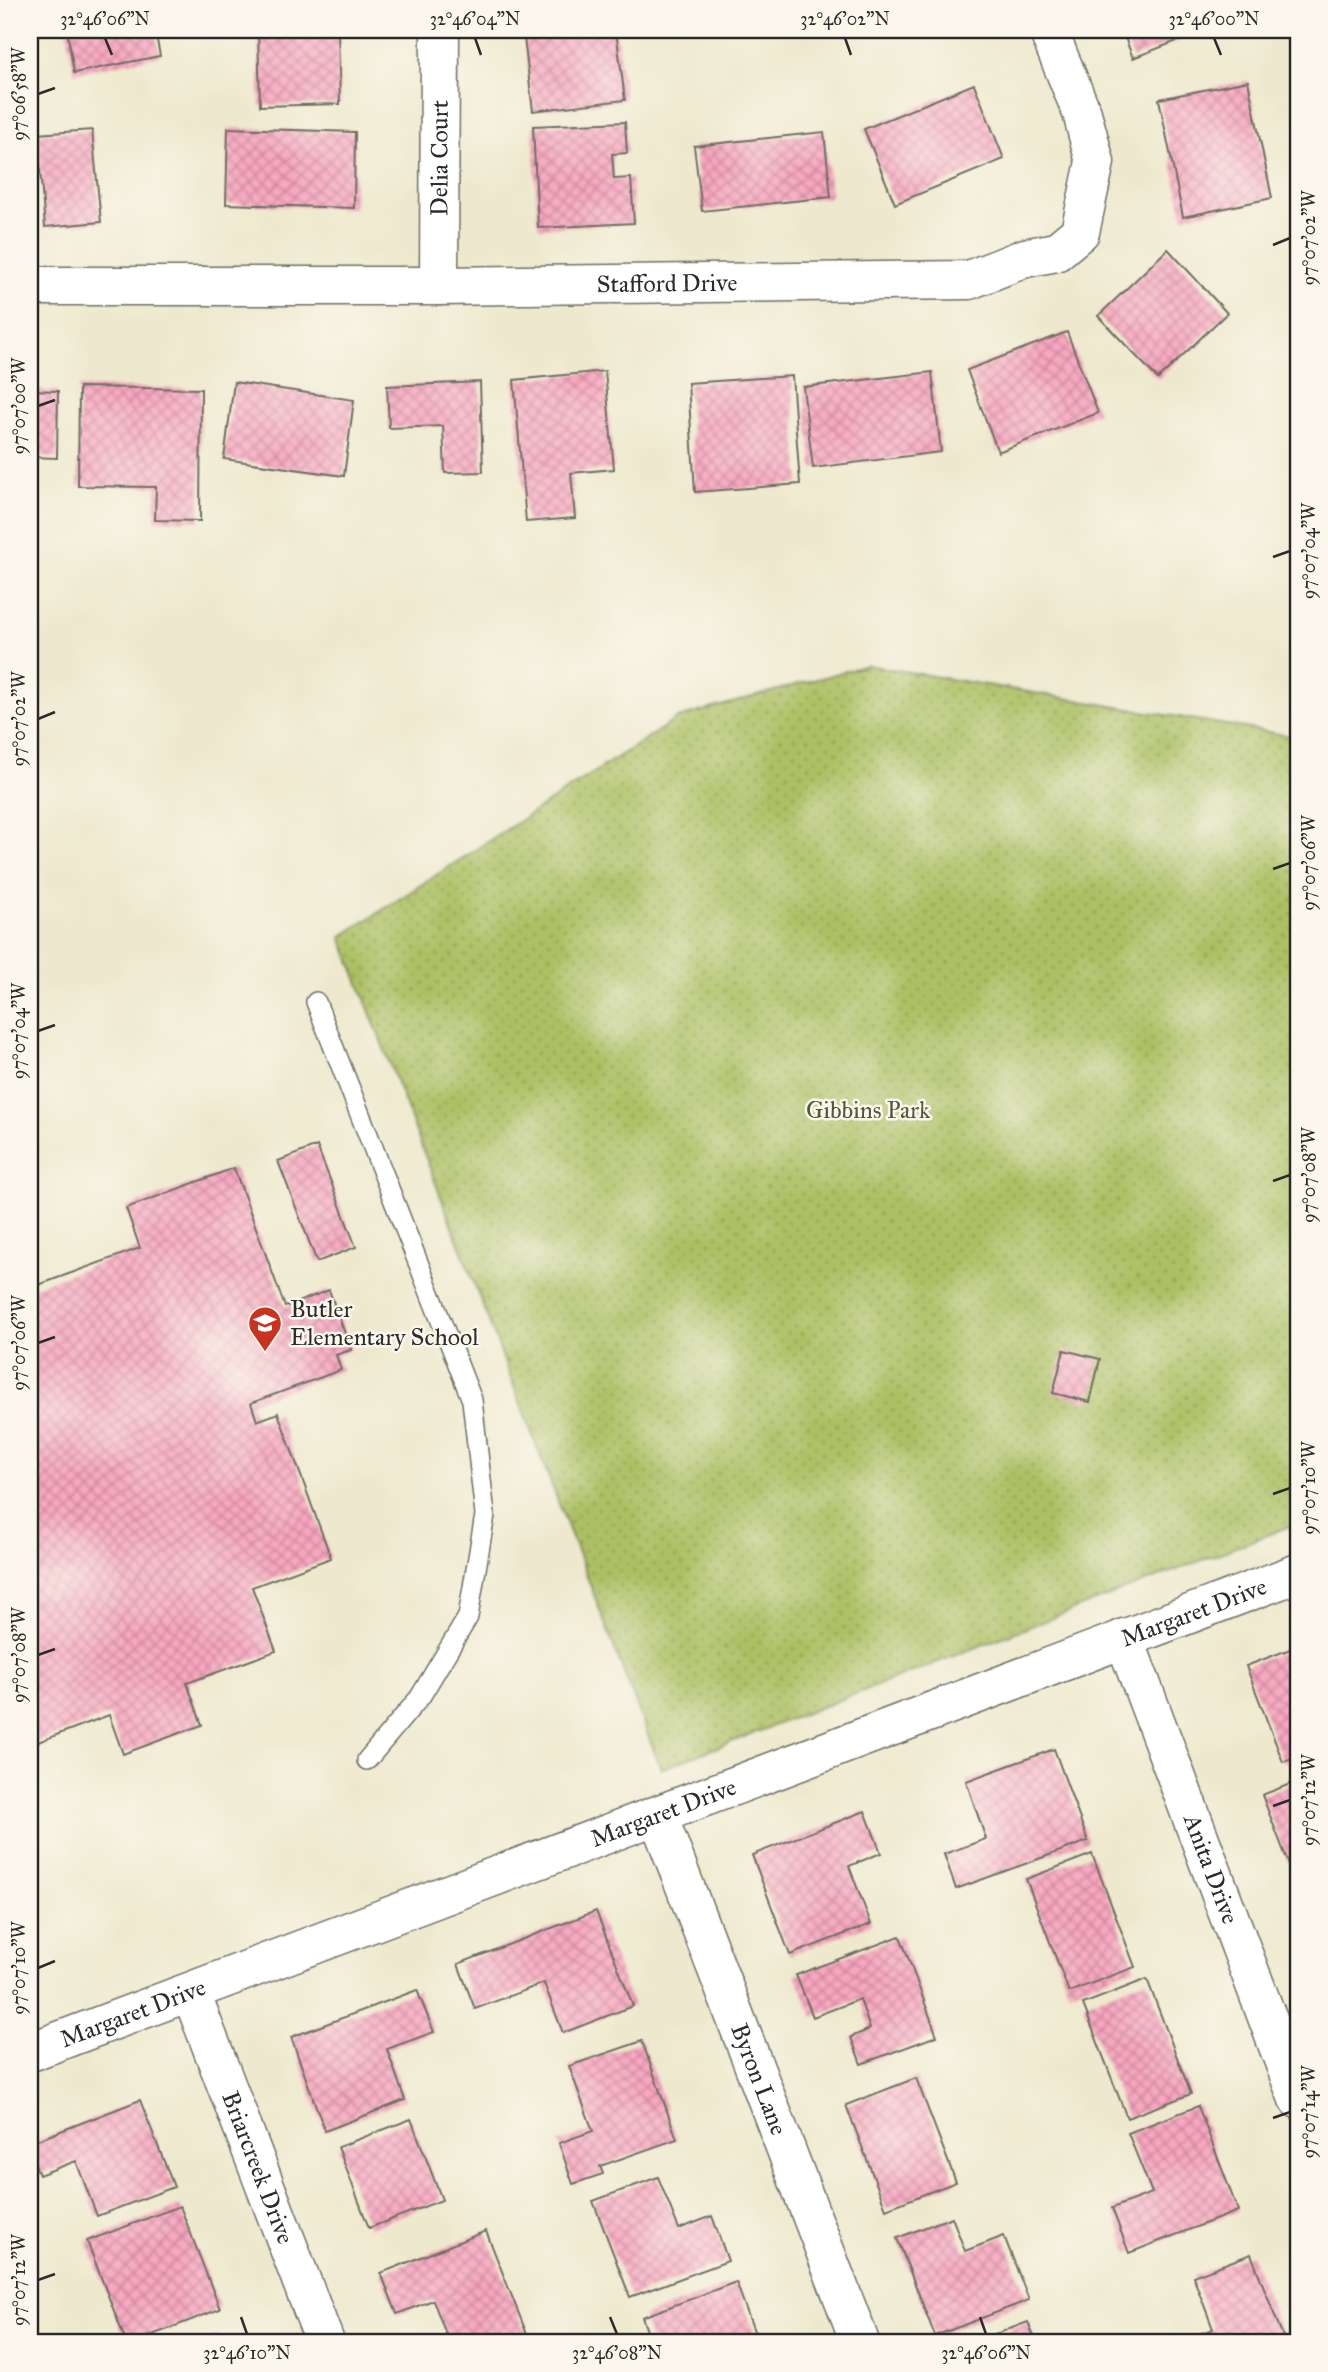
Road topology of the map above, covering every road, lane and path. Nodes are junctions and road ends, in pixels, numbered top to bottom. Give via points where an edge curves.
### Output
1 (439, 30) edge
2 (1048, 30) edge
3 (30, 286) edge
4 (439, 286) junction
5 (316, 1002) dead end
6 (1298, 1573) edge
7 (1124, 1638) junction
8 (367, 1760) dead end
9 (658, 1816) junction
10 (191, 1993) junction
11 (30, 2052) edge
12 (1298, 2099) edge
13 (325, 2342) edge
14 (860, 2342) edge

1 - 4 street, Delia Court
2 - 4 street, Stafford Drive via 1082,113 1095,162 1080,232 1056,252 969,279
3 - 4 street, Stafford Drive
5 - 8 lane via 472,1400 485,1515 468,1617 420,1697
6 - 7 street, Margaret Drive
7 - 9 street, Margaret Drive
7 - 12 street, Anita Drive
9 - 10 street, Margaret Drive
9 - 14 street, Byron Lane
10 - 11 street, Margaret Drive
10 - 13 street, Briarcreek Drive

